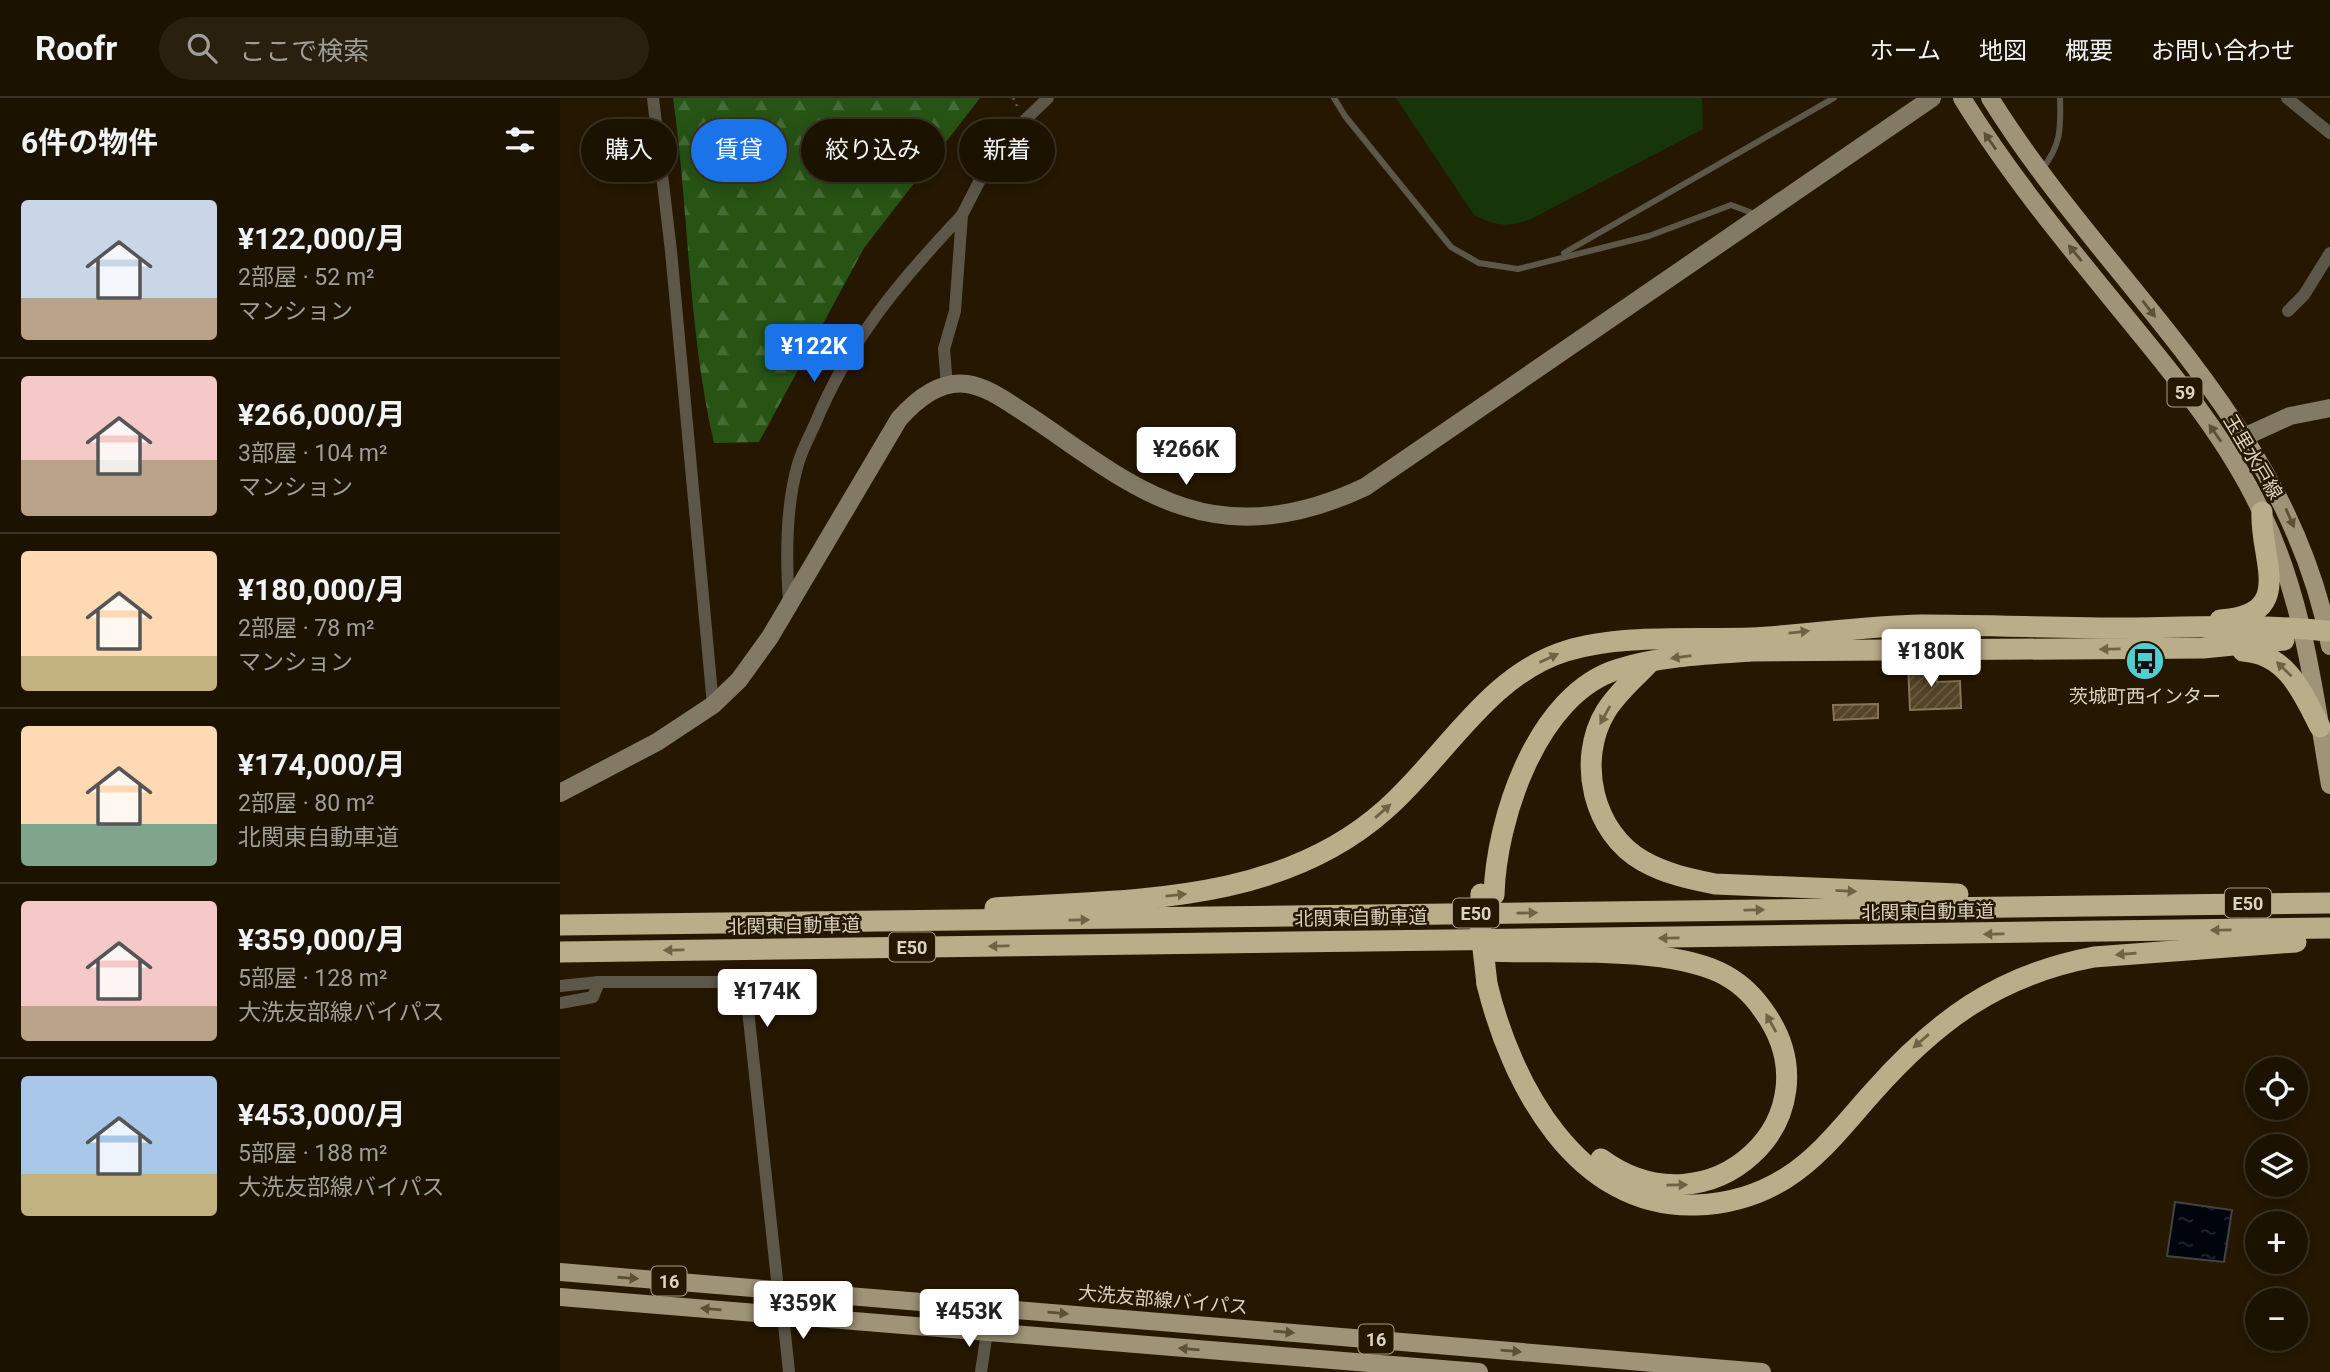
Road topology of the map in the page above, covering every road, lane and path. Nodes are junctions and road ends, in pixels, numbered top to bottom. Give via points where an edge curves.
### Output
1 (653, 98) edge
2 (1048, 98) edge
3 (1335, 98) edge
4 (1834, 98) edge
5 (1932, 98) edge
6 (1962, 98) edge
7 (1990, 98) edge
8 (2060, 98) edge
9 (2287, 98) edge
10 (2330, 133) edge
11 (2040, 171) junction
12 (962, 215) junction
13 (1760, 216) junction
14 (2330, 253) edge
15 (1556, 257) junction
16 (2288, 310) dead end
17 (947, 386) junction
18 (2330, 408) edge
19 (2246, 436) junction
20 (2262, 512) junction
21 (789, 602) junction
22 (2162, 628) junction
23 (2303, 632) junction
24 (2329, 638) edge
25 (1633, 642) junction
26 (2203, 648) junction
27 (1649, 663) junction
28 (713, 705) junction
29 (2320, 727) junction
30 (2330, 785) edge
31 (560, 793) edge
32 (1487, 894) junction
33 (2321, 903) edge
34 (2186, 904) junction
35 (765, 923) junction
36 (560, 925) edge
37 (2323, 934) edge
38 (1264, 942) junction
39 (560, 951) edge
40 (599, 982) junction
41 (1494, 984) junction
42 (560, 986) edge
43 (560, 1003) edge
44 (560, 1272) edge
45 (778, 1289) junction
46 (560, 1297) edge
47 (783, 1315) junction
48 (987, 1332) junction
49 (789, 1372) edge
50 (981, 1372) edge
51 (1479, 1372) edge
52 (1762, 1372) edge

1 - 28 street
2 - 12 street via 997,147
3 - 15 lane via 1451,247 1479,263 1518,269
4 - 15 lane
5 - 13 street
20 -> 6 main road, 玉里水戸線 / 59 via 2196,406 2020,183
7 - 11 main road, 玉里水戸線 / 59
8 - 11 lane via 2061,134 2054,156
9 - 10 street
11 -> 19 main road, 玉里水戸線 / 59
12 - 17 street via 955,311 944,349
12 - 21 street via 873,316 826,396 798,464 786,558
13 - 15 lane via 1731,205 1649,236
13 - 17 street via 1365,487 1331,503 1293,513 1260,518 1223,516 1183,507 1140,487 997,395 967,384
14 - 16 street via 2304,295
17 - 21 street via 918,398 898,419
18 - 19 street via 2283,418
19 -> 24 main road, 玉里水戸線 / 59 via 2300,542
20 - 22 highway via 2261,533 2271,567 2271,588 2265,600 2233,619
20 - 23 main road, 玉里水戸線 / 59
21 - 28 street via 739,680
22 - 23 highway
25 -> 22 highway via 1919,625
23 - 24 highway
23 - 26 highway
23 - 29 main road, 玉里水戸線 / 59
25 - 32 highway via 1573,680 1525,737 1494,812 1482,868
35 -> 25 highway via 1148,898 1270,876 1362,830 1522,672 1566,650
26 -> 27 highway via 1751,651
29 -> 26 highway via 2294,679 2275,660 2255,652
27 - 32 highway via 1618,669 1582,688 1548,726 1505,820
27 -> 34 highway via 1605,712 1591,753 1591,774 1611,831 1642,860 1662,870 1714,884 1910,894 2110,892
28 - 31 street via 657,742
29 - 30 main road, 玉里水戸線 / 59
32 - 41 highway via 1495,942
33 - 34 highway, 北関東自動車道 / E50
35 -> 34 highway, 北関東自動車道 / E50
35 - 36 highway, 北関東自動車道 / E50
37 -> 38 highway, 北関東自動車道 / E50
37 -> 41 highway via 2094,957 2029,974 1970,1003 1941,1024 1796,1171 1746,1197 1703,1205 1661,1202 1623,1190 1574,1154 1529,1095 1502,1038
38 -> 39 highway, 北関東自動車道 / E50
41 -> 38 highway via 1542,1092 1578,1139 1613,1168 1657,1185 1707,1182 1744,1162 1774,1124 1786,1081 1779,1039 1755,999 1719,972 1692,963 1625,956
40 - 42 street
40 - 43 street via 593,997
40 - 45 street via 746,982
44 -> 45 main road, 大洗友部線バイパス / 16
45 -> 52 main road, 大洗友部線バイパス / 16
47 -> 46 main road, 16
47 - 48 main road, 16
47 - 49 street
48 - 50 street
51 -> 48 main road, 16

